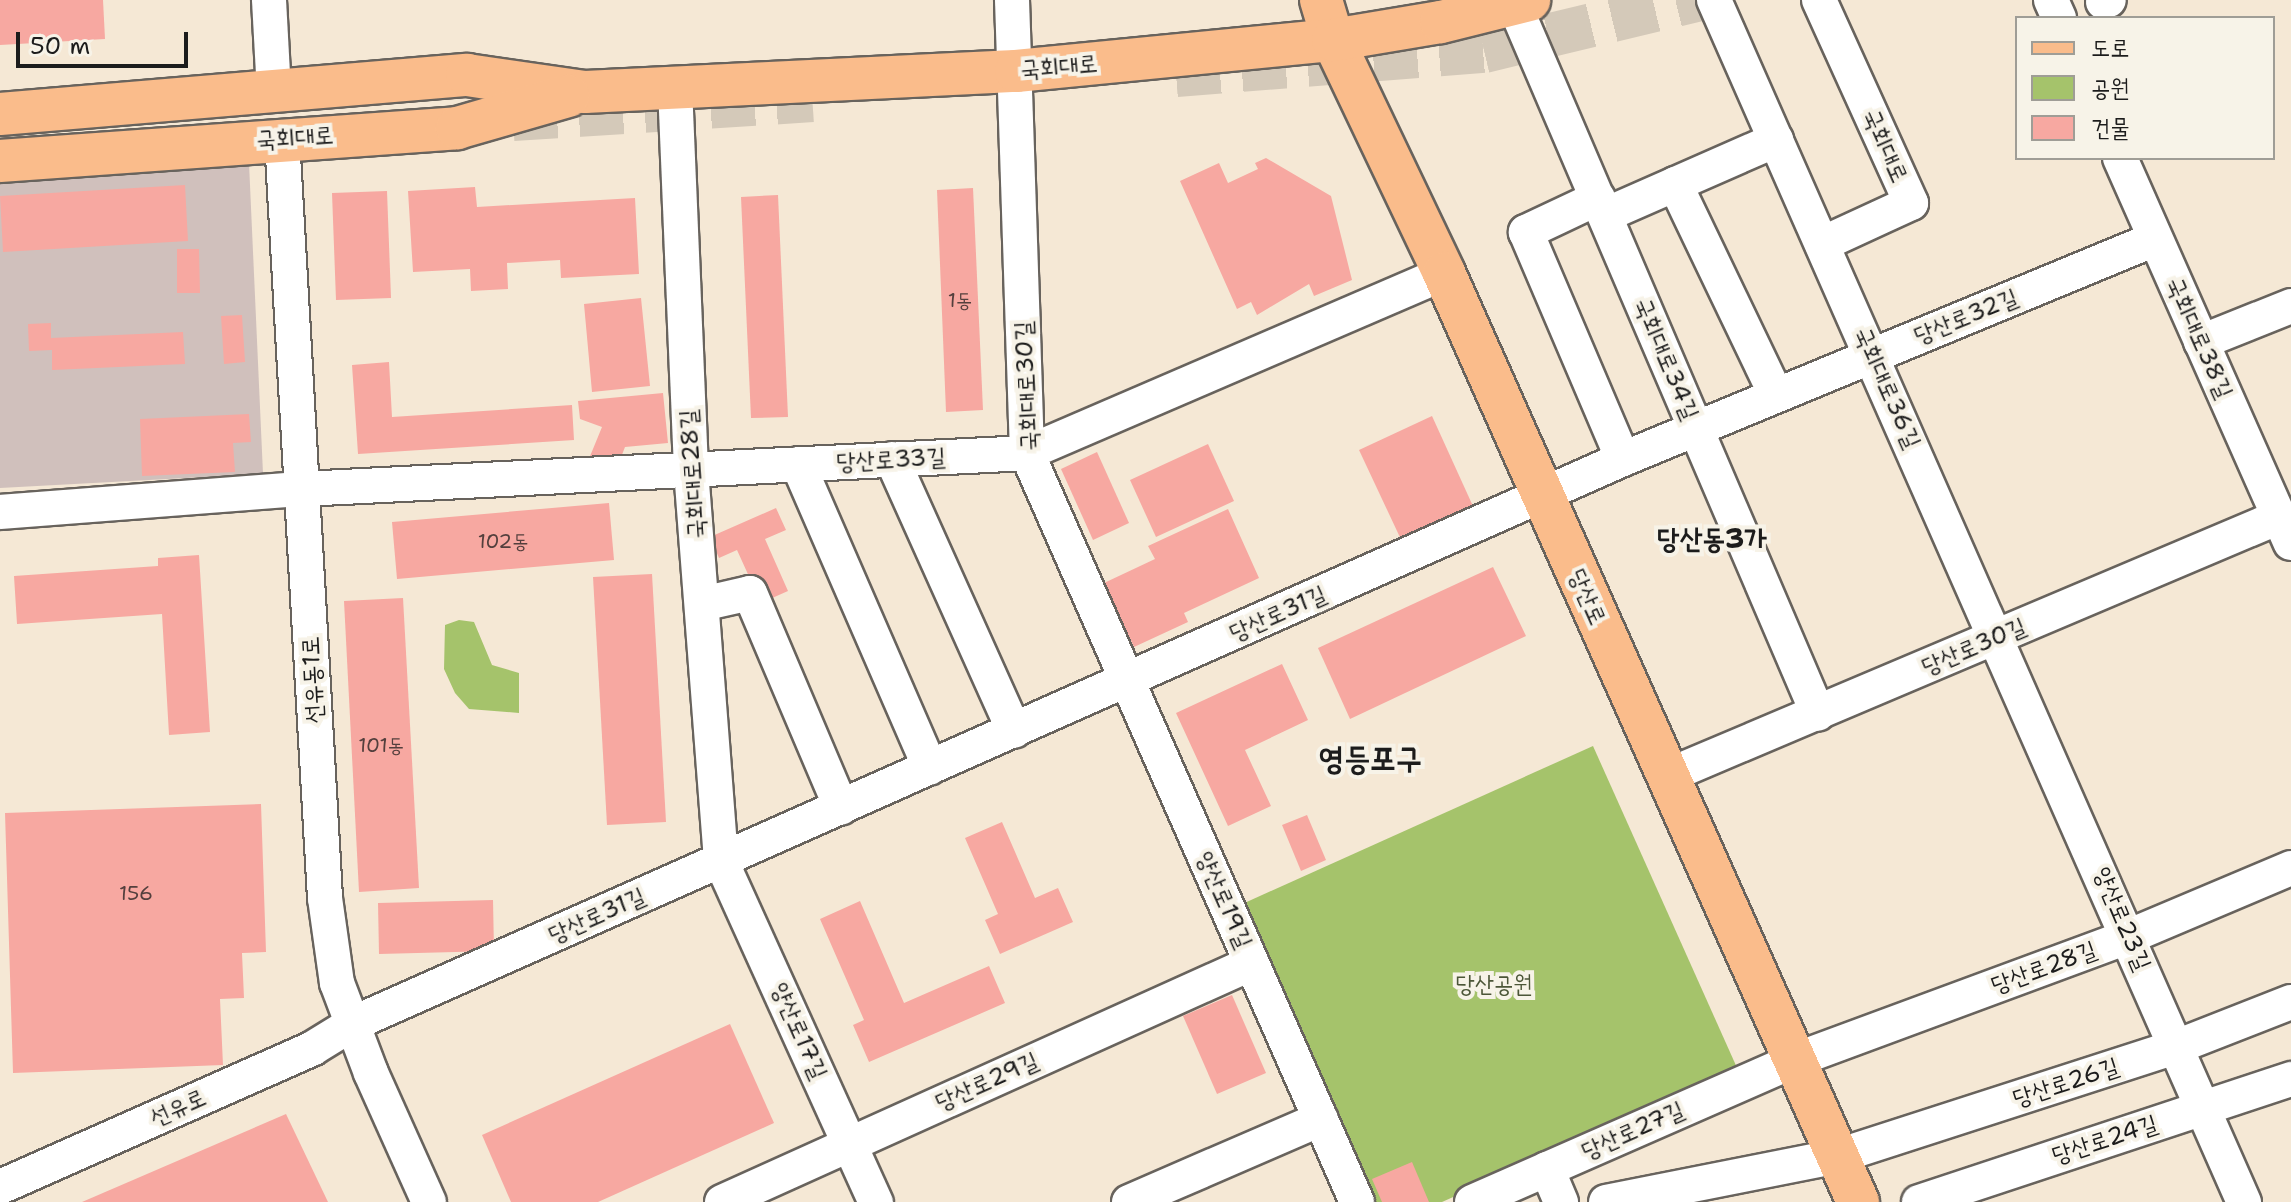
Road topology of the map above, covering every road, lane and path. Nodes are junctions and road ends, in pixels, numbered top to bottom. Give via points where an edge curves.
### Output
1 (269, 0) edge
2 (1012, 0) edge
3 (1321, 0) edge
4 (1714, 0) edge
5 (1819, 0) edge
6 (1522, 2) edge
7 (1336, 20) edge
8 (1016, 71) junction
9 (675, 87) junction
10 (274, 91) junction
11 (585, 92) junction
12 (6, 108) edge
13 (282, 138) junction
14 (1776, 140) junction
15 (2121, 160) edge
16 (0, 161) edge
17 (1675, 184) junction
18 (1601, 206) junction
19 (2155, 239) junction
20 (1822, 244) junction
21 (1444, 273) junction
22 (2291, 306) edge
23 (2201, 342) junction
24 (1872, 355) junction
25 (1776, 395) junction
26 (1696, 428) junction
27 (1027, 453) junction
28 (892, 459) junction
29 (1623, 459) junction
30 (798, 464) junction
31 (691, 470) junction
32 (302, 489) junction
33 (1543, 498) junction
34 (0, 512) edge
35 (2285, 530) edge
36 (702, 604) junction
37 (1997, 637) junction
38 (1127, 681) junction
39 (1818, 714) junction
40 (1014, 731) junction
41 (930, 768) junction
42 (1667, 776) junction
43 (841, 807) junction
44 (721, 861) junction
45 (2291, 868) edge
46 (2130, 936) junction
47 (1252, 963) junction
48 (2291, 1002) edge
49 (352, 1024) junction
50 (2176, 1047) junction
51 (1795, 1060) junction
52 (2291, 1079) edge
53 (2203, 1108) junction
54 (1321, 1119) junction
55 (850, 1144) junction
56 (1838, 1156) junction
57 (1547, 1169) junction
58 (0, 1187) edge
59 (429, 1202) edge
60 (722, 1202) edge
61 (876, 1202) edge
62 (1129, 1202) edge
63 (1357, 1202) edge
64 (1472, 1202) edge
65 (1561, 1202) edge
66 (1606, 1202) edge
67 (1858, 1202) edge
68 (1919, 1202) edge
69 (2244, 1202) edge

1 - 10 street
2 - 8 street, 국회대로30길
3 - 7 main road, 당산로
4 - 14 street, 국회대로36길
5 - 20 street, 국회대로 via 1911,203
6 - 7 main road, 국회대로
6 - 18 street, 국회대로34길
7 - 8 main road, 국회대로
7 - 21 main road, 당산로
8 - 9 main road, 국회대로
8 - 27 street, 국회대로30길
9 - 11 main road, 국회대로
9 - 31 street, 국회대로28길
10 - 11 main road, 국회대로 via 467,75
10 - 12 main road, 국회대로
11 - 13 main road, 국회대로 via 457,128
13 - 16 main road, 국회대로
13 - 32 street, 선유동1로
14 - 17 street
14 - 20 street, 국회대로36길
15 - 19 street, 국회대로38길
17 - 18 street
17 - 25 street
18 - 26 street, 국회대로34길
18 - 29 street via 1526,232
19 - 23 street, 국회대로38길
19 - 24 street, 당산로32길
20 - 24 street, 국회대로36길
21 - 27 street, 당산로33길
21 - 33 main road, 당산로
22 - 23 street
23 - 35 street, 국회대로38길
24 - 25 street, 당산로32길
24 - 37 street, 국회대로36길
25 - 26 street, 당산로32길
26 - 29 street, 당산로32길
26 - 39 street, 국회대로34길
27 - 28 street, 당산로33길
27 - 38 street, 국회대로30길
28 - 30 street, 당산로33길
28 - 40 street
29 - 33 street, 당산로32길
30 - 31 street, 당산로33길
30 - 41 street
31 - 32 street, 당산로33길
31 - 36 street, 국회대로28길
32 - 34 street
32 - 49 street, 선유동1로 via 325,898 337,983
33 - 38 street, 당산로31길
33 - 42 main road, 당산로
35 - 37 street, 당산로30길
36 - 43 street via 750,593
36 - 44 street, 국회대로28길
37 - 39 street, 당산로30길
37 - 46 street, 양산로23길
38 - 40 street, 당산로31길
38 - 47 street, 양산로19길
39 - 42 street, 당산로30길
40 - 41 street, 당산로31길
41 - 43 street, 당산로31길
42 - 51 main road, 당산로
43 - 44 street, 당산로31길
44 - 49 street, 당산로31길
44 - 55 street, 양산로17길
45 - 46 street, 당산로28길
46 - 50 street, 양산로23길
46 - 51 street, 당산로28길
47 - 54 street, 양산로19길
47 - 55 street, 당산로29길
48 - 50 street, 당산로26길
49 - 58 street, 선유로 via 313,1048
49 - 59 street, 선유동1로
50 - 53 street, 양산로23길
50 - 56 street, 당산로26길
51 - 56 main road, 당산로
51 - 57 street, 당산로27길
52 - 53 street, 당산로24길
53 - 68 street, 당산로24길
53 - 69 street, 양산로23길
54 - 62 street
54 - 63 street, 양산로19길
55 - 60 street, 당산로29길
55 - 61 street, 양산로17길
56 - 66 street
56 - 67 main road, 당산로
57 - 64 street, 당산로27길
57 - 65 street

